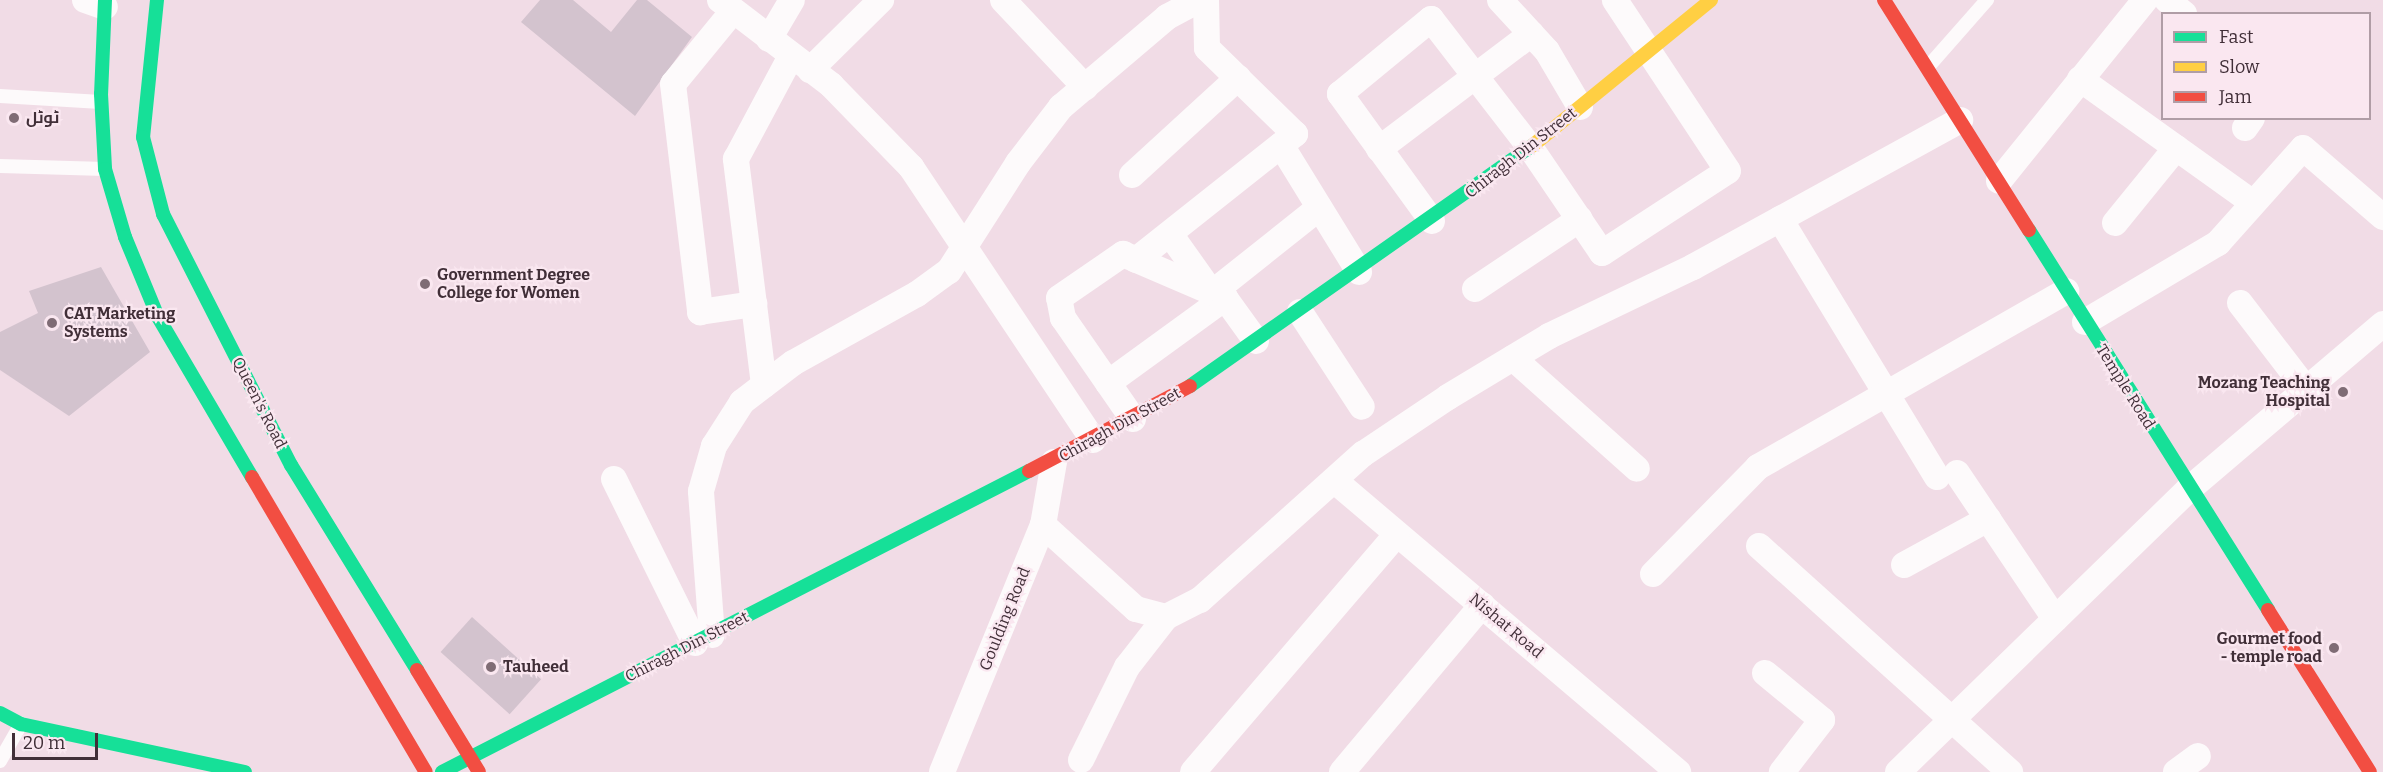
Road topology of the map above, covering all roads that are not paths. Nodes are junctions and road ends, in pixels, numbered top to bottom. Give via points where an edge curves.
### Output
1 (157, 0) edge
2 (792, 0) edge
3 (881, 0) edge
4 (1003, 0) edge
5 (1199, 0) edge
6 (1206, 0) edge
7 (1500, 0) edge
8 (1615, 0) edge
9 (1711, 0) edge
10 (1988, 0) edge
11 (2145, 0) edge
12 (2167, 0) edge
13 (98, 2) edge
14 (1894, 4) edge
15 (727, 5) edge
16 (2182, 12) edge
17 (1531, 34) junction
18 (769, 39) junction
19 (1650, 50) junction
20 (801, 63) junction
21 (1927, 68) junction
22 (1475, 77) junction
23 (1238, 78) junction
24 (2080, 79) junction
25 (1085, 87) junction
26 (0, 96) edge
27 (101, 102) junction
28 (1580, 107) junction
29 (1960, 120) junction
30 (1281, 145) junction
31 (1530, 147) junction
32 (2176, 148) junction
33 (1379, 149) junction
34 (0, 166) edge
35 (105, 169) junction
36 (1132, 175) dead end
37 (1999, 181) junction
38 (2253, 203) junction
39 (1319, 208) junction
40 (2383, 217) edge
41 (1580, 219) junction
42 (1780, 219) junction
43 (1432, 221) junction
44 (2115, 223) dead end
45 (1170, 234) junction
46 (965, 250) junction
47 (1136, 260) junction
48 (1359, 272) junction
49 (1475, 289) dead end
50 (2066, 291) junction
51 (1219, 295) junction
52 (2240, 303) dead end
53 (754, 304) junction
54 (1300, 312) junction
55 (2085, 322) junction
56 (2383, 324) edge
57 (1256, 341) junction
58 (1513, 357) junction
59 (1108, 383) junction
60 (764, 385) junction
61 (2306, 389) junction
62 (1887, 393) junction
63 (1362, 407) dead end
64 (1133, 419) junction
65 (1093, 440) junction
66 (1054, 462) junction
67 (1637, 469) dead end
68 (614, 479) dead end
69 (1335, 481) junction
70 (2188, 489) junction
71 (1988, 519) junction
72 (1043, 525) junction
73 (1397, 534) junction
74 (1759, 546) dead end
75 (1904, 565) dead end
76 (1653, 574) dead end
77 (1482, 605) junction
78 (1166, 617) junction
79 (2055, 619) junction
80 (703, 639) junction
81 (1765, 673) dead end
82 (0, 713) edge
83 (1952, 720) junction
84 (21, 724) junction
85 (2198, 756) dead end
86 (470, 757) junction
87 (0, 760) edge
88 (1081, 760) dead end
89 (951, 769) edge
90 (245, 772) edge
91 (426, 772) edge
92 (442, 772) edge
93 (479, 772) edge
94 (1193, 772) edge
95 (1342, 772) edge
96 (1678, 772) edge
97 (1782, 772) edge
98 (1898, 772) edge
99 (2010, 772) edge
100 (2176, 772) edge
101 (2370, 772) edge

1 - 86 street, Queen's Road via 143,137 163,214 291,465
2 - 18 street
3 - 20 street
4 - 25 street
5 - 25 street via 1167,17
6 - 23 street via 1207,48
7 - 17 street
8 - 19 street
9 - 19 street, Chiragh Din Street
10 - 21 lane
11 - 24 street
12 - 16 street
13 - 27 street
14 - 21 street, Temple Road
15 - 18 street
15 - 53 street via 674,84 700,312
17 - 22 street
17 - 28 street via 1547,51
18 - 20 street
19 - 28 street, Chiragh Din Street
19 - 41 street via 1728,171 1602,253
20 - 46 street via 866,116 911,167
20 - 53 street via 736,159
21 - 29 street, Temple Road
22 - 31 street
22 - 33 street
22 - 33 street via 1431,19 1340,94
23 - 30 street via 1295,134
23 - 36 street
24 - 32 street
24 - 37 street
25 - 46 street via 1061,107 1018,163
26 - 27 lane
27 - 35 street
28 - 31 street, Chiragh Din Street
29 - 37 street, Temple Road
29 - 42 street
30 - 39 street
30 - 45 street
31 - 41 street
31 - 43 street, Chiragh Din Street
32 - 38 street
32 - 44 street
33 - 43 street
34 - 35 lane
35 - 91 street via 125,237 158,316
37 - 50 street, Temple Road
38 - 40 street via 2303,148
38 - 55 street via 2218,243
39 - 48 street
39 - 51 street
41 - 49 street
42 - 58 street
42 - 62 street
43 - 48 street, Chiragh Din Street
45 - 47 street
45 - 51 street
46 - 60 street via 949,271 917,294 851,328
46 - 65 street
47 - 51 street
47 - 59 street via 1123,254 1059,298 1063,318
48 - 54 street, Chiragh Din Street
50 - 55 street, Temple Road
50 - 62 street
51 - 57 street
51 - 59 street
52 - 61 street
53 - 60 street
54 - 57 street, Chiragh Din Street
54 - 63 street
55 - 70 street, Temple Road
56 - 61 street
57 - 64 street, Chiragh Din Street
58 - 67 street
58 - 69 street via 1373,448
59 - 64 street
60 - 80 street via 742,402 714,446 701,491
61 - 70 street
62 - 71 street via 1947,475
62 - 76 street via 1758,467
64 - 65 street, Chiragh Din Street
65 - 66 street, Chiragh Din Street
66 - 72 street, Goulding Road
66 - 80 street, Chiragh Din Street
68 - 80 street
69 - 73 street, Nishat Road
69 - 78 street via 1200,600
70 - 79 street
70 - 101 street, Temple Road
71 - 75 street
71 - 79 street
72 - 78 street via 1136,609
72 - 89 street, Goulding Road
73 - 77 street, Nishat Road
73 - 94 street
74 - 83 street
77 - 95 street
77 - 96 street, Nishat Road
78 - 88 street via 1127,667
79 - 83 street
80 - 86 street, Chiragh Din Street
81 - 97 street via 1822,720
82 - 84 street
83 - 98 street
83 - 99 street
84 - 87 lane
84 - 90 street
85 - 100 street
86 - 92 street, Chiragh Din Street
86 - 93 street, Queen's Road

